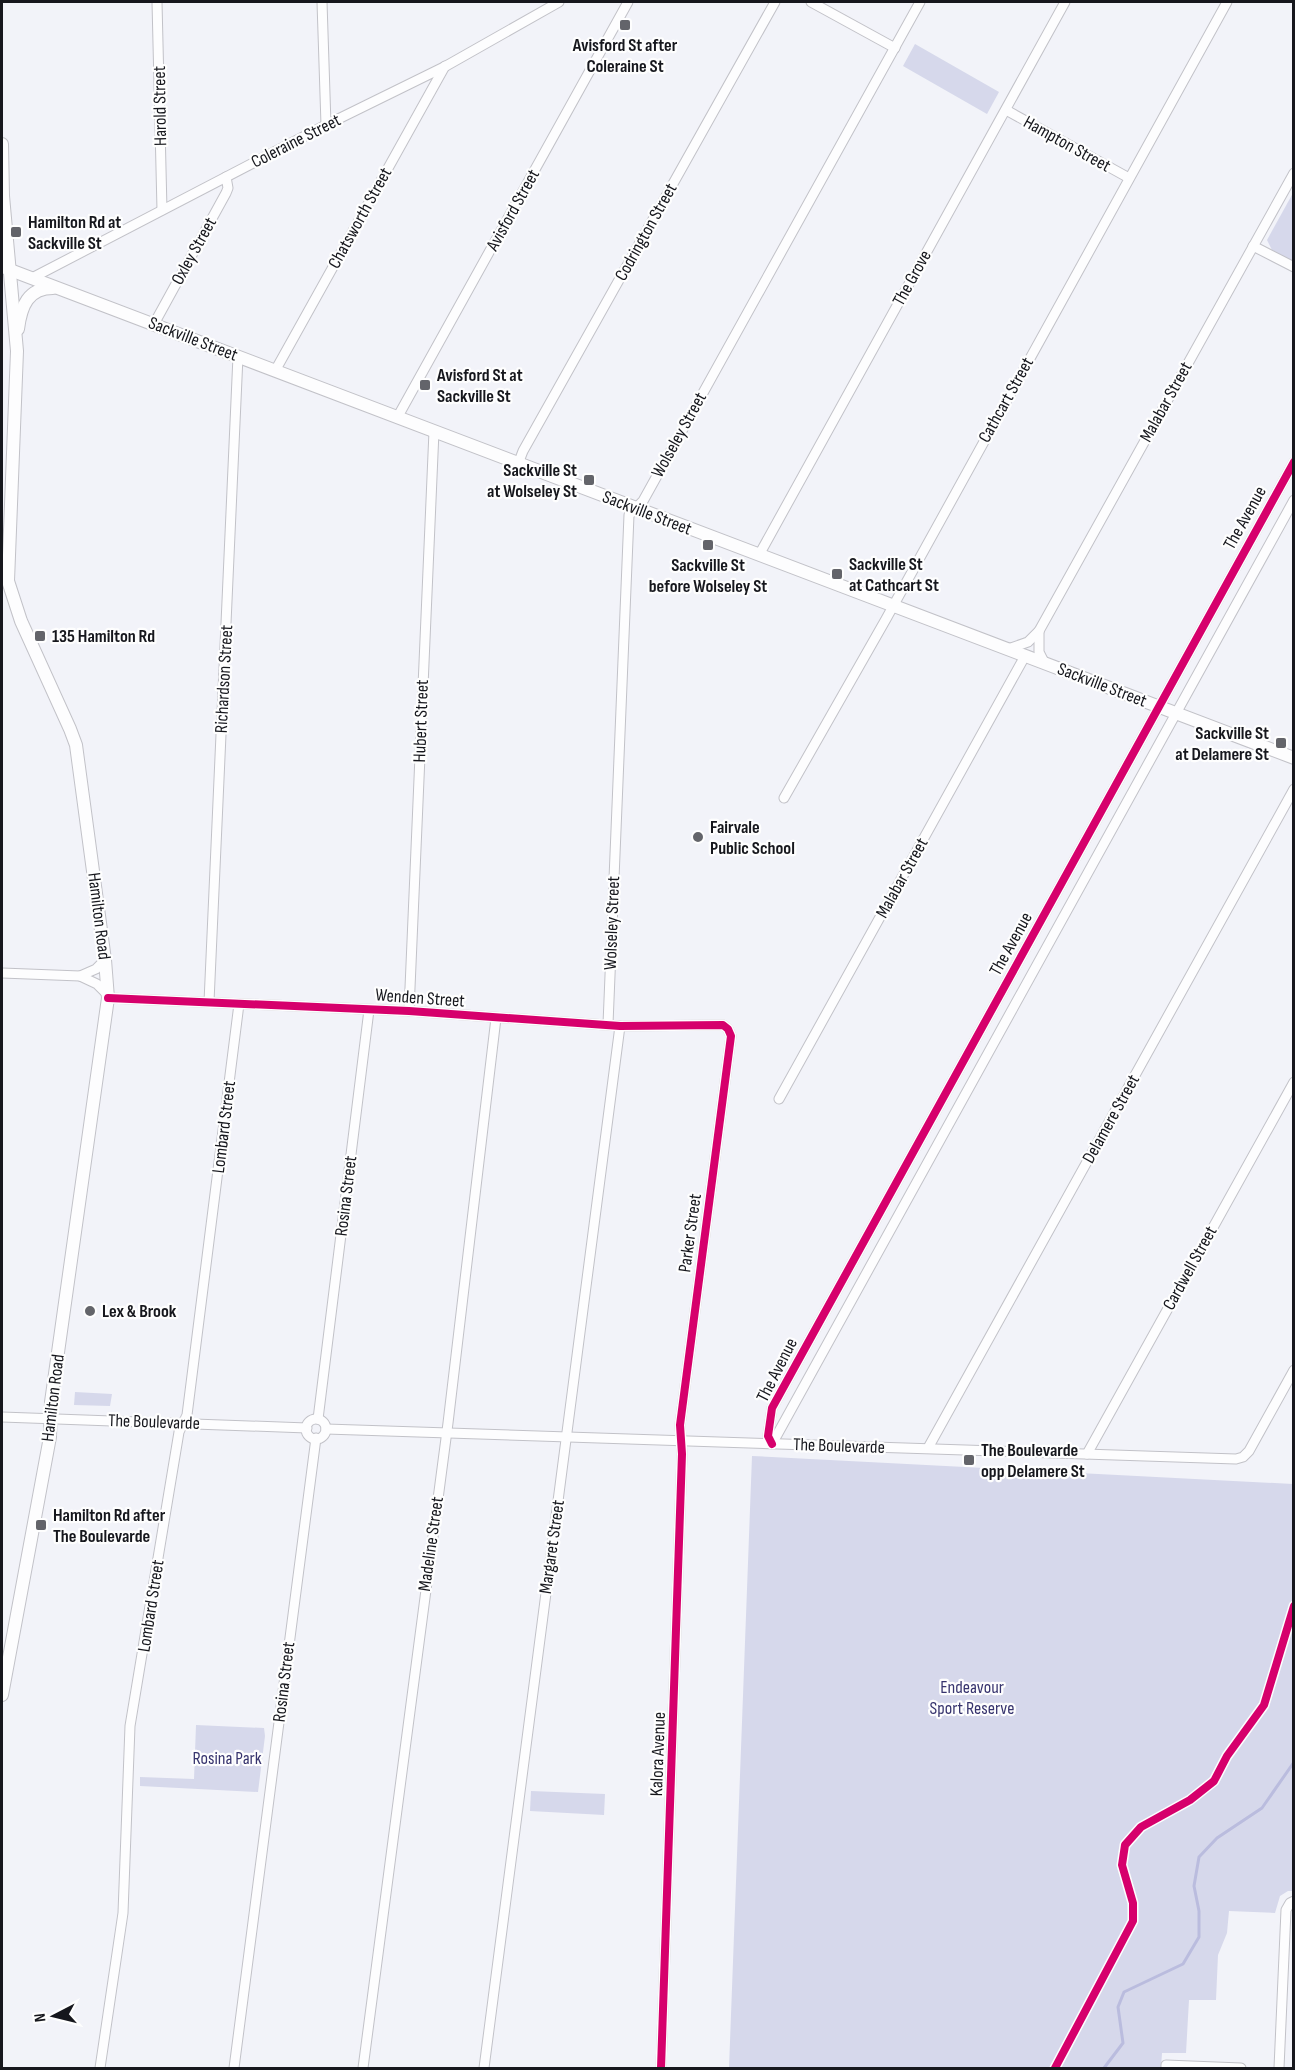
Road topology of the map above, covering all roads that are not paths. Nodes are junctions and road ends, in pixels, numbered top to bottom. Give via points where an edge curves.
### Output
1 (158, 2) edge
2 (322, 2) edge
3 (559, 2) edge
4 (628, 2) edge
5 (775, 2) edge
6 (811, 2) edge
7 (920, 2) edge
8 (1065, 2) edge
9 (1227, 2) edge
10 (895, 48) junction
11 (446, 66) junction
12 (1006, 110) junction
13 (326, 125) junction
14 (2, 144) edge
15 (1293, 173) edge
16 (226, 177) junction
17 (1129, 178) junction
18 (162, 210) junction
19 (1253, 246) junction
20 (1293, 267) edge
21 (6, 268) edge
22 (32, 278) junction
23 (56, 288) junction
24 (154, 324) junction
25 (17, 351) junction
26 (238, 356) junction
27 (275, 371) junction
28 (398, 418) junction
29 (434, 432) junction
30 (1293, 462) edge
31 (518, 464) junction
32 (1293, 500) edge
33 (634, 507) junction
34 (759, 555) junction
35 (893, 606) junction
36 (1039, 631) junction
37 (1006, 649) junction
38 (1025, 656) junction
39 (1045, 664) junction
40 (1159, 707) junction
41 (1175, 714) junction
42 (1293, 758) edge
43 (1293, 789) edge
44 (784, 798) dead end
45 (105, 960) junction
46 (2, 973) edge
47 (80, 976) junction
48 (107, 996) junction
49 (209, 1002) junction
50 (239, 1004) junction
51 (369, 1010) junction
52 (409, 1011) junction
53 (496, 1018) junction
54 (608, 1024) junction
55 (620, 1026) junction
56 (728, 1029) joint
57 (1293, 1082) edge
58 (779, 1099) dead end
59 (1293, 1370) edge
60 (2, 1417) edge
61 (51, 1419) junction
62 (318, 1419) junction
63 (184, 1423) junction
64 (307, 1428) junction
65 (326, 1429) junction
66 (446, 1432) junction
67 (567, 1437) junction
68 (316, 1438) junction
69 (682, 1441) junction
70 (772, 1444) junction
71 (928, 1448) junction
72 (1087, 1454) junction
73 (2, 1695) edge
74 (1292, 1902) edge
75 (1166, 2067) edge
76 (100, 2068) edge
77 (234, 2068) edge
78 (363, 2068) edge
79 (484, 2068) edge
80 (662, 2068) edge
81 (1241, 2068) edge
82 (1279, 2068) edge

1 - 18 street, Harold Street
2 - 13 street
3 - 11 street, Coleraine Street
4 - 28 street, Avisford Street
5 - 31 street, Codrington Street
6 - 10 street
7 - 10 street, Wolseley Street
8 - 12 street, The Grove
9 - 17 street, Cathcart Street
10 - 33 street, Wolseley Street via 644,498
11 - 13 street, Coleraine Street
11 - 27 street, Chatsworth Street
12 - 17 street, Hampton Street
12 - 34 street, The Grove
13 - 16 street, Coleraine Street
14 - 21 main road, Hamilton Road
15 - 19 street, Malabar Street
16 - 18 street, Coleraine Street
16 - 24 street, Oxley Street via 226,193
17 - 35 street, Cathcart Street
18 - 22 street, Coleraine Street
19 - 20 street
19 - 36 street, Malabar Street
21 - 22 main road, Sackville Street
21 - 25 main road, Hamilton Road
22 - 23 main road, Sackville Street
23 - 24 main road, Sackville Street
23 - 25 main road via 39,290 28,299 19,325
24 - 26 main road, Sackville Street
25 - 45 main road, Hamilton Road via 8,581 21,621 76,745
26 - 27 main road, Sackville Street
26 - 49 street, Richardson Street
27 - 28 main road, Sackville Street
28 - 29 main road, Sackville Street
29 - 31 main road, Sackville Street
29 - 52 street, Hubert Street
30 - 40 street, The Avenue
31 - 33 main road, Sackville Street
32 - 41 street, The Avenue
33 - 34 main road, Sackville Street
33 - 54 street, Wolseley Street via 628,515
34 - 35 main road, Sackville Street
35 - 37 main road, Sackville Street
35 - 44 street, Cathcart Street
36 - 37 street, Malabar Street via 1028,642
36 - 39 street via 1039,652
37 - 38 main road, Sackville Street
38 - 39 main road, Sackville Street
38 - 58 street, Malabar Street
39 - 40 main road, Sackville Street
40 - 41 main road, Sackville Street
40 - 70 street, The Avenue via 772,1407 768,1436
41 - 42 main road, Sackville Street
41 - 70 street, The Avenue
43 - 71 street, Delamere Street
45 - 47 street via 92,972
45 - 48 main road, Hamilton Road
46 - 47 street
47 - 48 street via 97,984
48 - 49 street, Wenden Street
48 - 61 main road, Hamilton Road
49 - 50 street, Wenden Street
50 - 51 street, Wenden Street
50 - 63 street, Lombard Street
51 - 52 street, Wenden Street
51 - 62 street, Rosina Street
52 - 53 street, Wenden Street
53 - 54 street, Wenden Street
53 - 66 street, Madeline Street
54 - 55 street, Wenden Street
55 - 56 street, Wenden Street via 723,1025
55 - 67 street, Margaret Street
56 - 69 street, Parker Street via 731,1036 679,1430
57 - 72 street, Cardwell Street
59 - 72 street, The Boulevarde via 1243,1457
60 - 61 street, The Boulevarde
61 - 63 street, The Boulevarde
61 - 73 main road, Hamilton Road
62 - 64 street via 309,1422
62 - 65 street
63 - 64 street, The Boulevarde
63 - 76 street, Lombard Street via 179,1432 130,1726 123,1913
64 - 68 street via 308,1434
65 - 66 street, The Boulevarde
65 - 68 street via 322,1437
66 - 67 street, The Boulevarde
66 - 78 street, Madeline Street
67 - 69 street, The Boulevarde
67 - 79 street, Margaret Street
68 - 77 street, Rosina Street
69 - 70 street, The Boulevarde
69 - 80 street, Kalora Avenue
70 - 71 street, The Boulevarde
71 - 72 street, The Boulevarde
74 - 82 street via 1286,1910
75 - 81 street

